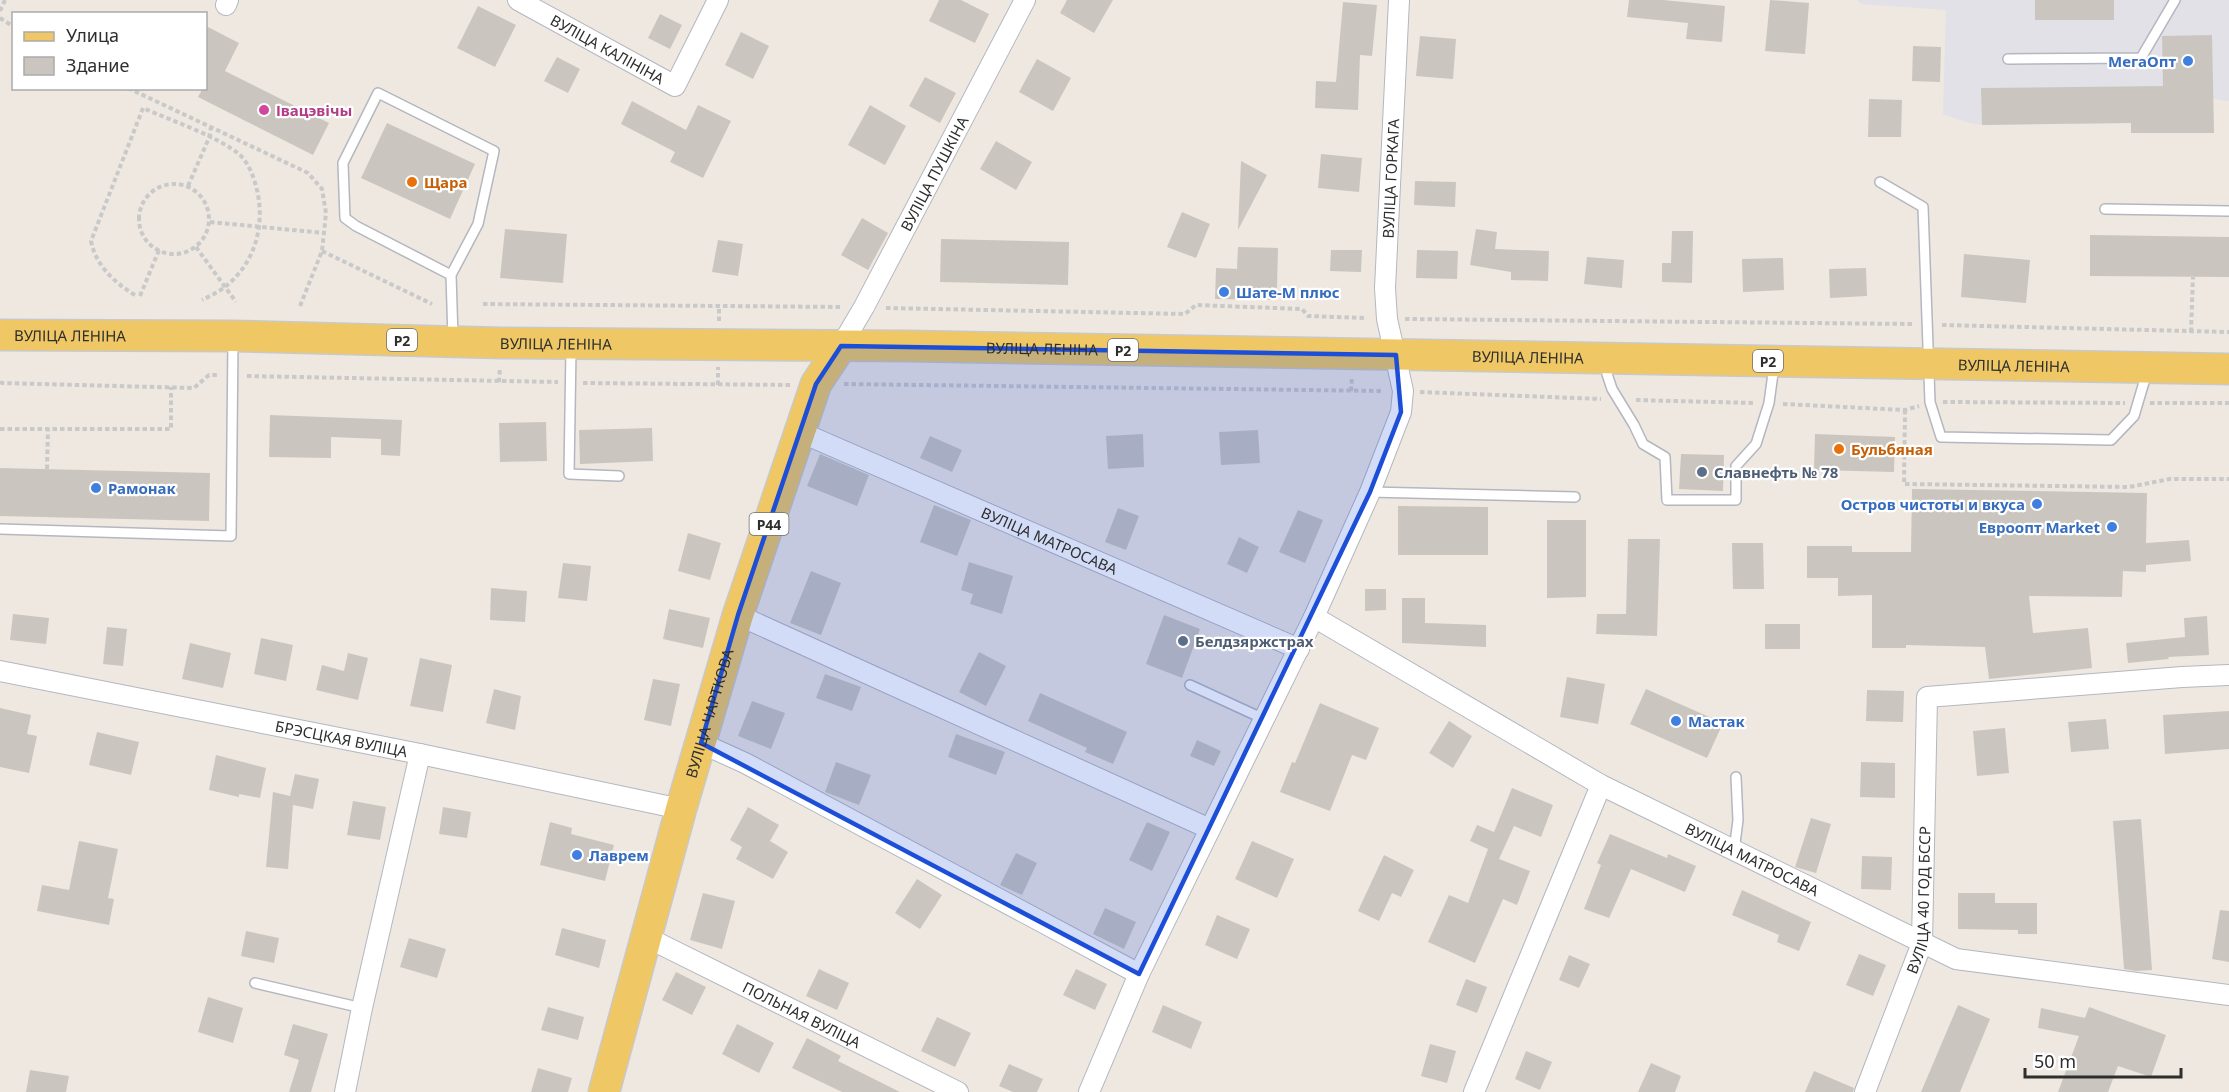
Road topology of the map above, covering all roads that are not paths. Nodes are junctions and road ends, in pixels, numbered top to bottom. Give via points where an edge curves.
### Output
1 (518, 0) edge
2 (718, 0) edge
3 (1025, 0) edge
4 (1399, 0) edge
5 (2175, 0) edge
6 (2008, 59) dead end
7 (1880, 182) dead end
8 (2106, 209) dead end
9 (2229, 212) edge
10 (452, 275) junction
11 (0, 335) edge
12 (233, 336) junction
13 (453, 341) junction
14 (572, 343) junction
15 (841, 346) junction
16 (1396, 355) junction
17 (1607, 359) junction
18 (1775, 361) junction
19 (1928, 363) junction
20 (2148, 367) junction
21 (2229, 369) edge
22 (800, 432) junction
23 (619, 476) dead end
24 (1370, 492) junction
25 (1575, 497) dead end
26 (0, 529) edge
27 (738, 615) junction
28 (1314, 617) junction
29 (1299, 649) junction
30 (0, 671) edge
31 (2229, 675) edge
32 (1190, 685) dead end
33 (1264, 719) junction
34 (701, 743) junction
35 (420, 754) junction
36 (1736, 777) dead end
37 (1601, 785) junction
38 (681, 809) junction
39 (1210, 829) junction
40 (1734, 850) junction
41 (646, 937) junction
42 (1922, 943) junction
43 (1139, 974) junction
44 (255, 983) dead end
45 (2229, 995) edge
46 (362, 1008) junction
47 (345, 1092) edge
48 (604, 1092) edge
49 (958, 1092) edge
50 (1089, 1092) edge
51 (1474, 1092) edge
52 (1865, 1092) edge

1 - 2 street, ВУЛІЦА КАЛІНІНА via 675,86
3 - 15 street, ВУЛІЦА ПУШКІНА
4 - 16 street, ВУЛІЦА ГОРКАГА via 1385,288
5 - 6 lane via 2141,58
7 - 19 lane via 1923,207
8 - 9 lane
10 - 10 lane via 345,218 343,163 378,93 494,151 478,224
10 - 13 lane
11 - 12 main road, ВУЛІЦА ЛЕНІНА / Р2
12 - 13 main road, ВУЛІЦА ЛЕНІНА / Р2
12 - 26 lane via 231,536
13 - 14 main road, ВУЛІЦА ЛЕНІНА / Р2
14 - 15 main road, ВУЛІЦА ЛЕНІНА / Р2
14 - 23 lane via 569,474
15 - 16 main road, ВУЛІЦА ЛЕНІНА / Р2
15 - 22 main road, ВУЛІЦА ЧАРТКОВА / Р44 via 816,384
16 - 17 main road, ВУЛІЦА ЛЕНІНА / Р2
16 - 24 street, ВУЛІЦА ГОРКАГА via 1403,391 1401,412
17 - 18 main road, ВУЛІЦА ЛЕНІНА / Р2
17 - 18 lane via 1612,389 1643,444 1665,457 1667,500 1736,500 1736,466 1756,444 1769,403
18 - 19 main road, ВУЛІЦА ЛЕНІНА / Р2
19 - 20 main road, ВУЛІЦА ЛЕНІНА / Р2
19 - 20 lane via 1930,402 1941,437 2111,440 2134,416
20 - 21 main road, ВУЛІЦА ЛЕНІНА / Р2
22 - 27 main road, ВУЛІЦА ЧАРТКОВА / Р44
22 - 29 street, ВУЛІЦА МАТРОСАВА
24 - 25 lane
24 - 28 street
27 - 34 main road, ВУЛІЦА ЧАРТКОВА / Р44
27 - 39 street
28 - 29 street
28 - 37 street, ВУЛІЦА МАТРОСАВА
29 - 33 street
30 - 35 street, БРЭСЦКАЯ ВУЛІЦА
31 - 42 street, ВУЛІЦА 40 ГОД БССР via 1927,697
32 - 33 lane
33 - 39 street
34 - 38 main road, ВУЛІЦА ЧАРТКОВА / Р44
34 - 43 street
35 - 38 street, БРЭСЦКАЯ ВУЛІЦА
35 - 46 street
36 - 40 lane via 1738,820
37 - 40 street, ВУЛІЦА МАТРОСАВА
37 - 51 street
38 - 41 main road, ВУЛІЦА ЧАРТКОВА / Р44
39 - 43 street
40 - 42 street, ВУЛІЦА МАТРОСАВА
41 - 48 main road, ВУЛІЦА ЧАРТКОВА / Р44
41 - 49 street, ПОЛЬНАЯ ВУЛІЦА
42 - 45 street, ВУЛІЦА МАТРОСАВА via 1956,959
42 - 52 street, ВУЛІЦА 40 ГОД БССР
43 - 50 street
44 - 46 lane
46 - 47 street

